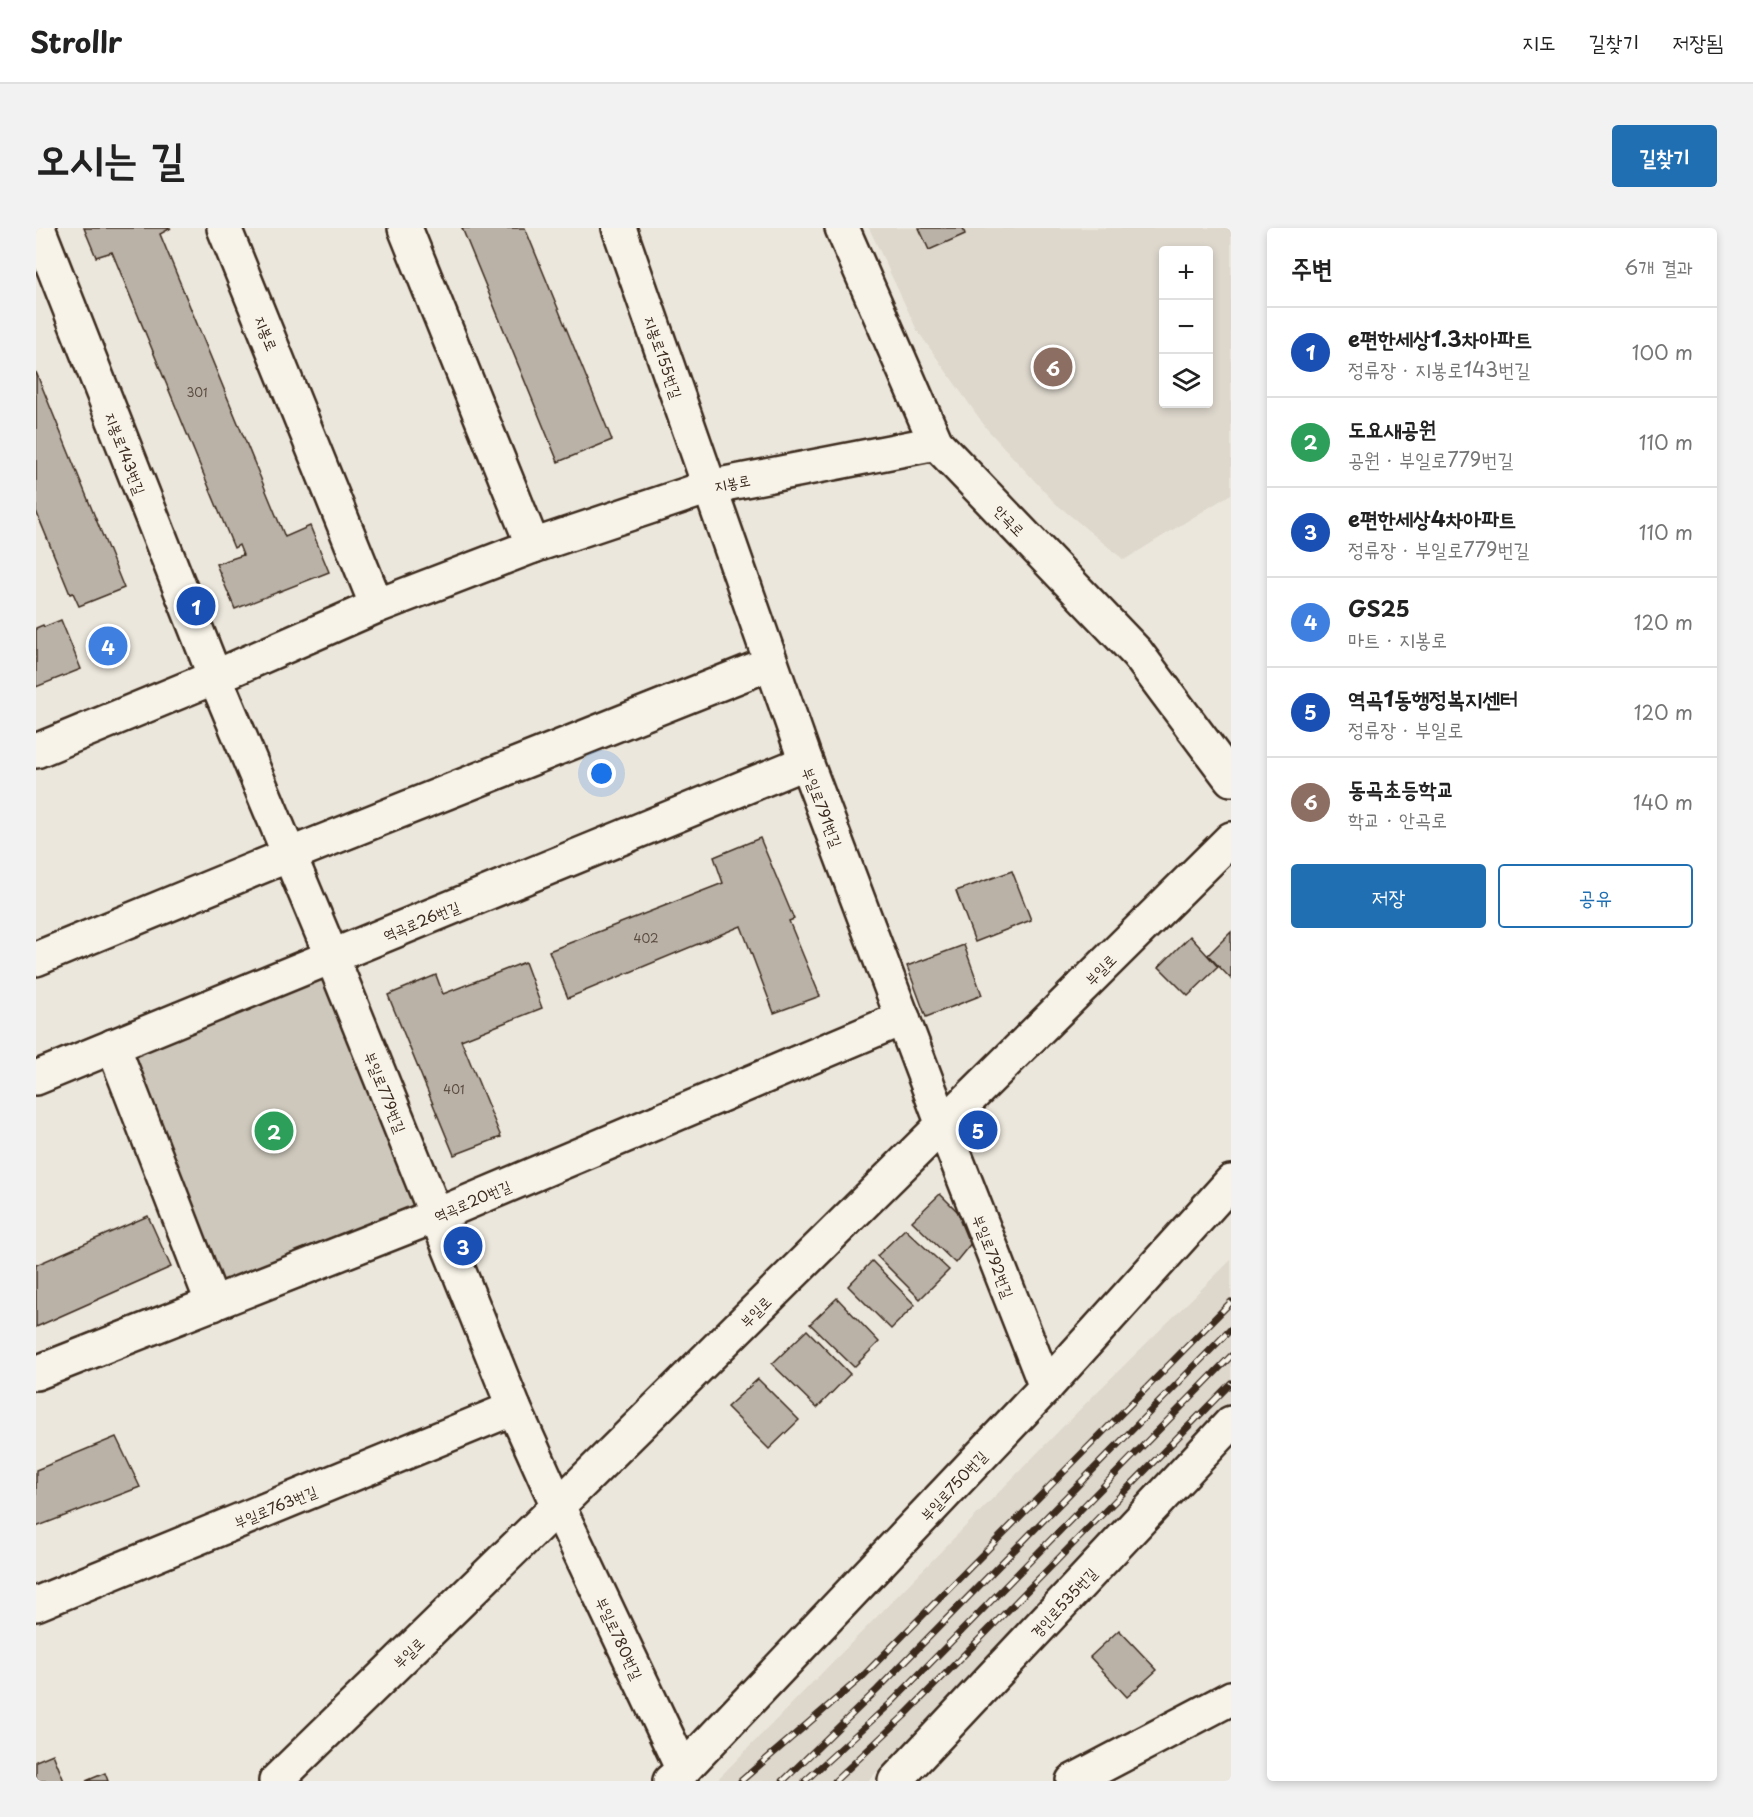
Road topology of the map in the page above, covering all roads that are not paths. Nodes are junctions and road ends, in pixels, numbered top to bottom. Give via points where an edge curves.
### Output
1 (38, 228) edge
2 (224, 228) edge
3 (405, 228) edge
4 (619, 228) edge
5 (842, 228) edge
6 (936, 443) junction
7 (709, 487) junction
8 (533, 546) junction
9 (377, 606) junction
10 (771, 663) junction
11 (215, 677) junction
12 (36, 751) edge
13 (806, 762) junction
14 (1231, 779) edge
15 (1231, 839) edge
16 (289, 855) junction
17 (332, 957) junction
18 (36, 959) edge
19 (903, 1018) junction
20 (113, 1046) junction
21 (36, 1078) edge
22 (943, 1125) junction
23 (1231, 1182) edge
24 (435, 1216) junction
25 (213, 1304) junction
26 (36, 1373) edge
27 (1046, 1387) junction
28 (514, 1408) junction
29 (1231, 1423) edge
30 (558, 1506) junction
31 (36, 1604) edge
32 (1231, 1698) edge
33 (676, 1775) edge
34 (276, 1781) edge
35 (895, 1781) edge
36 (1073, 1781) edge

1 - 11 street, 지봉로143번길
2 - 9 street, 지봉로
3 - 8 street
4 - 7 street, 지봉로155번길
5 - 6 street, 안곡로
6 - 7 street, 지봉로
6 - 14 street, 안곡로 via 1137,654
7 - 8 street, 지봉로
7 - 10 street, 부일로791번길
8 - 9 street, 지봉로
9 - 11 street, 지봉로
10 - 13 street, 부일로791번길
10 - 16 street
11 - 12 street, 지봉로
11 - 16 street, 부일로779번길
13 - 17 street, 역곡로26번길
13 - 19 street, 부일로791번길
15 - 22 street, 부일로
16 - 17 street, 부일로779번길
16 - 18 street
17 - 20 street, 역곡로26번길
17 - 24 street, 부일로779번길
19 - 22 street, 부일로791번길
19 - 24 street, 역곡로20번길
20 - 21 street, 역곡로26번길
20 - 25 street
22 - 27 street, 부일로792번길
22 - 30 street, 부일로
23 - 27 street, 부일로750번길
24 - 25 street, 역곡로20번길
24 - 28 street, 부일로779번길
25 - 26 street, 역곡로20번길
27 - 33 street, 부일로750번길
28 - 30 street, 부일로779번길
28 - 31 street, 부일로763번길
29 - 35 street, 경인로535번길
30 - 33 street, 부일로780번길
30 - 34 street, 부일로
32 - 36 street

